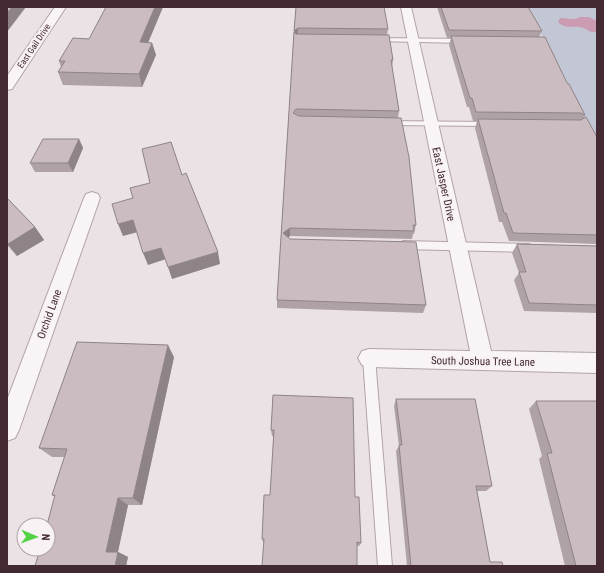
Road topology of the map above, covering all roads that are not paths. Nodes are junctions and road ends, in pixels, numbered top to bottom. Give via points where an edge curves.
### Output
1 (61, 7) edge
2 (406, 7) edge
3 (367, 40) edge
4 (413, 40) junction
5 (468, 41) edge
6 (7, 86) edge
7 (377, 123) edge
8 (431, 123) junction
9 (500, 124) edge
10 (92, 198) dead end
11 (397, 245) edge
12 (458, 246) junction
13 (535, 248) edge
14 (369, 358) joint
15 (482, 360) junction
16 (597, 363) edge
17 (7, 430) edge
18 (385, 566) edge

1 - 6 street, East Gail Drive
2 - 4 street, East Jasper Drive
3 - 4 lane
4 - 5 lane
4 - 8 street, East Jasper Drive
7 - 8 lane
8 - 9 lane
8 - 12 street, East Jasper Drive
10 - 17 street, Orchid Lane
11 - 12 lane
12 - 13 lane
12 - 15 street, East Jasper Drive
14 - 15 street, South Joshua Tree Lane
14 - 18 lane
15 - 16 street, South Joshua Tree Lane

